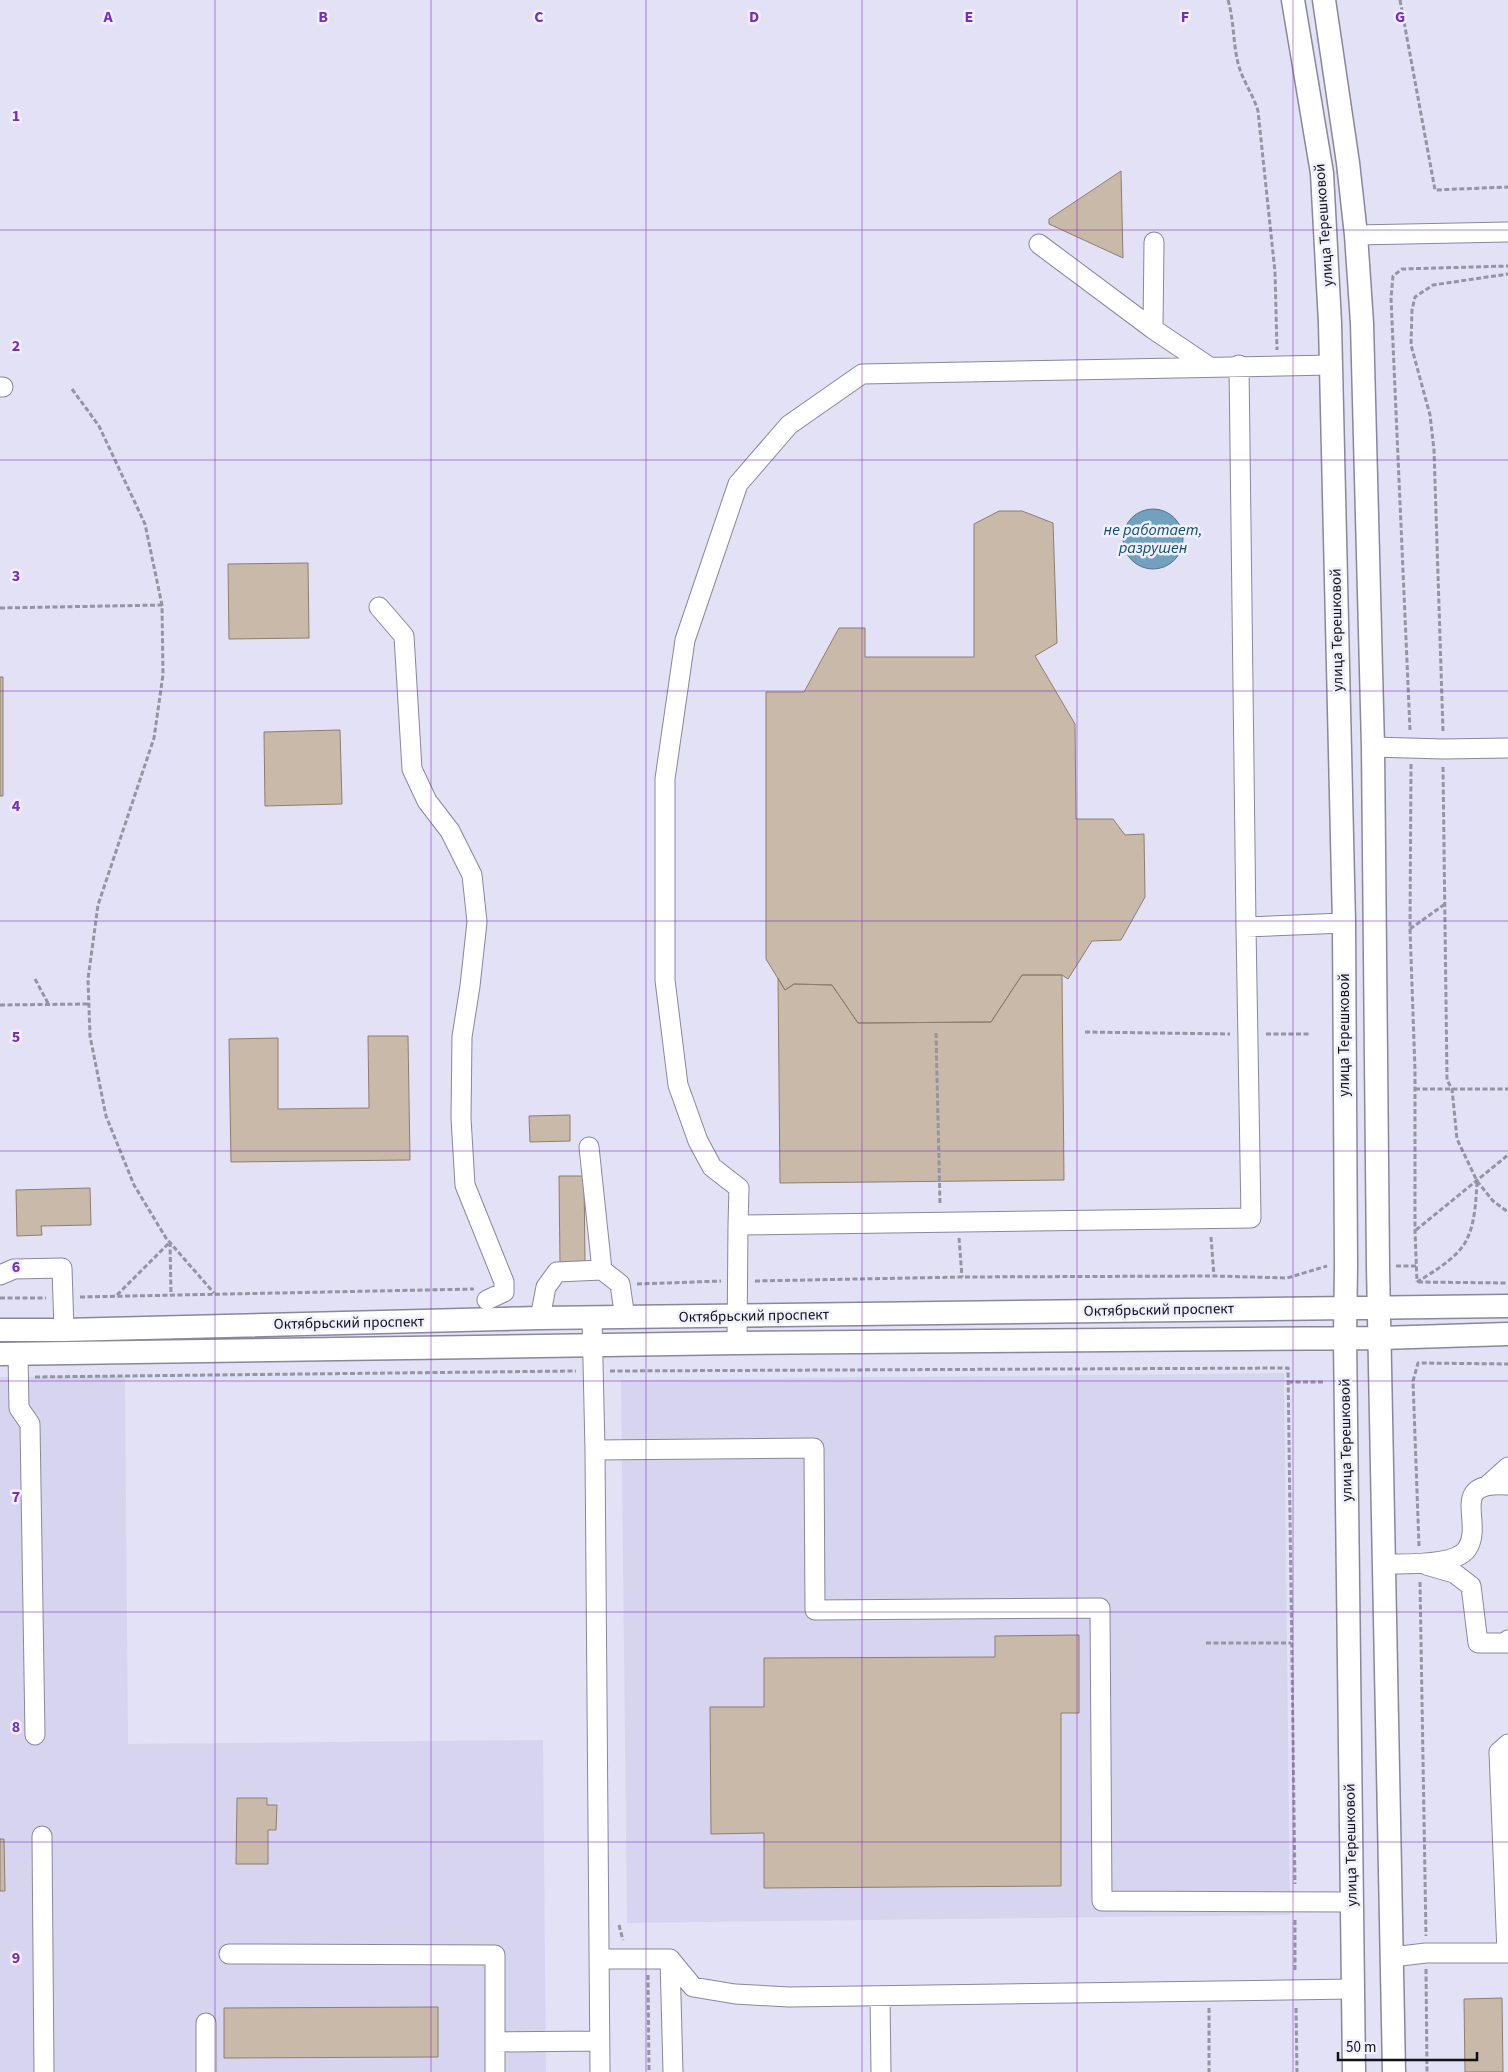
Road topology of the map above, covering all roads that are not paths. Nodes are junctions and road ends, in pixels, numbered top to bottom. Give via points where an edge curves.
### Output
1 (1293, 0) edge
2 (1324, 0) edge
3 (1508, 232) edge
4 (1356, 235) junction
5 (1154, 242) dead end
6 (1039, 244) dead end
7 (1153, 329) junction
8 (1331, 365) junction
9 (1208, 366) junction
10 (1239, 366) junction
11 (379, 608) dead end
12 (1373, 747) junction
13 (1508, 748) edge
14 (1344, 923) junction
15 (1246, 927) junction
16 (589, 1147) dead end
17 (738, 1225) junction
18 (602, 1270) junction
19 (0, 1275) edge
20 (504, 1292) junction
21 (482, 1294) road end
22 (1508, 1306) edge
23 (1346, 1308) junction
24 (1379, 1308) junction
25 (738, 1316) junction
26 (540, 1318) junction
27 (592, 1318) junction
28 (625, 1318) junction
29 (508, 1319) junction
30 (0, 1330) edge
31 (64, 1330) junction
32 (1508, 1334) edge
33 (1345, 1338) junction
34 (1381, 1338) junction
35 (737, 1343) junction
36 (593, 1346) junction
37 (9, 1354) edge
38 (595, 1450) junction
39 (1508, 1467) edge
40 (1499, 1484) edge
41 (1385, 1564) junction
42 (1420, 1564) junction
43 (1508, 1640) edge
44 (35, 1735) dead end
45 (1508, 1744) edge
46 (42, 1836) dead end
47 (1352, 1902) junction
48 (1507, 1953) edge
49 (228, 1954) dead end
50 (1392, 1957) junction
51 (599, 1959) junction
52 (670, 1959) junction
53 (1353, 1989) junction
54 (880, 1996) junction
55 (206, 2023) dead end
56 (599, 2041) junction
57 (495, 2042) junction
58 (44, 2072) edge
59 (206, 2072) edge
60 (495, 2072) edge
61 (600, 2072) edge
62 (673, 2072) edge
63 (881, 2072) edge
64 (1354, 2072) edge
65 (1394, 2072) edge

1 - 8 main road, улица Терешковой via 1322,173
2 - 4 main road, улица Терешковой
3 - 4 street
4 - 12 main road, улица Терешковой via 1362,322
5 - 7 street
6 - 7 street
7 - 9 street
8 - 10 street
8 - 14 main road, улица Терешковой
9 - 10 street
9 - 17 street via 862,374 789,425 738,484 685,640 665,779 665,980 678,1085 698,1141 712,1167 739,1188
10 - 15 street
11 - 20 street via 404,636 412,769 427,801 450,831 472,875 477,922 462,1037 461,1118 465,1185 504,1282
12 - 13 street
12 - 24 main road, улица Терешковой
14 - 15 street
14 - 23 main road, улица Терешковой
15 - 17 street via 1251,1218
16 - 18 street
17 - 25 street
18 - 26 street via 557,1272 546,1287
18 - 28 street via 620,1284
19 - 31 street via 14,1269 62,1268
20 - 21 street
20 - 29 street
22 - 24 main road, Октябрьский проспект
23 - 24 main road, Октябрьский проспект
23 - 25 main road, Октябрьский проспект
23 - 33 main road, улица Терешковой
24 - 34 main road, улица Терешковой
25 - 28 main road, Октябрьский проспект
25 - 35 street
26 - 27 main road, Октябрьский проспект
26 - 29 main road, Октябрьский проспект
27 - 28 main road, Октябрьский проспект
27 - 36 street
29 - 31 main road, Октябрьский проспект
30 - 31 main road, Октябрьский проспект
32 - 34 main road, Октябрьский проспект
33 - 34 main road, Октябрьский проспект
33 - 35 main road, Октябрьский проспект
33 - 47 main road, улица Терешковой
34 - 41 main road, улица Терешковой
35 - 36 main road, Октябрьский проспект
36 - 37 main road, Октябрьский проспект
36 - 38 street
37 - 44 street via 19,1377 19,1408 30,1424
38 - 47 street via 814,1448 815,1610 1100,1608 1102,1901
38 - 51 street
39 - 40 street
40 - 42 street via 1476,1491 1470,1502 1471,1536 1467,1549 1454,1558
41 - 42 street
41 - 50 main road, улица Терешковой
42 - 43 street via 1454,1573 1471,1586 1478,1643 1507,1643
45 - 48 street via 1499,1752
46 - 58 street
47 - 53 main road, улица Терешковой
48 - 50 street via 1426,1953
49 - 57 street via 495,1955
50 - 65 main road, улица Терешковой
51 - 52 street
51 - 56 street
52 - 54 street via 693,1987 735,1994
52 - 62 street
53 - 54 street
53 - 64 main road, улица Терешковой
54 - 63 street
55 - 59 street
56 - 57 street
56 - 61 street
57 - 60 street

